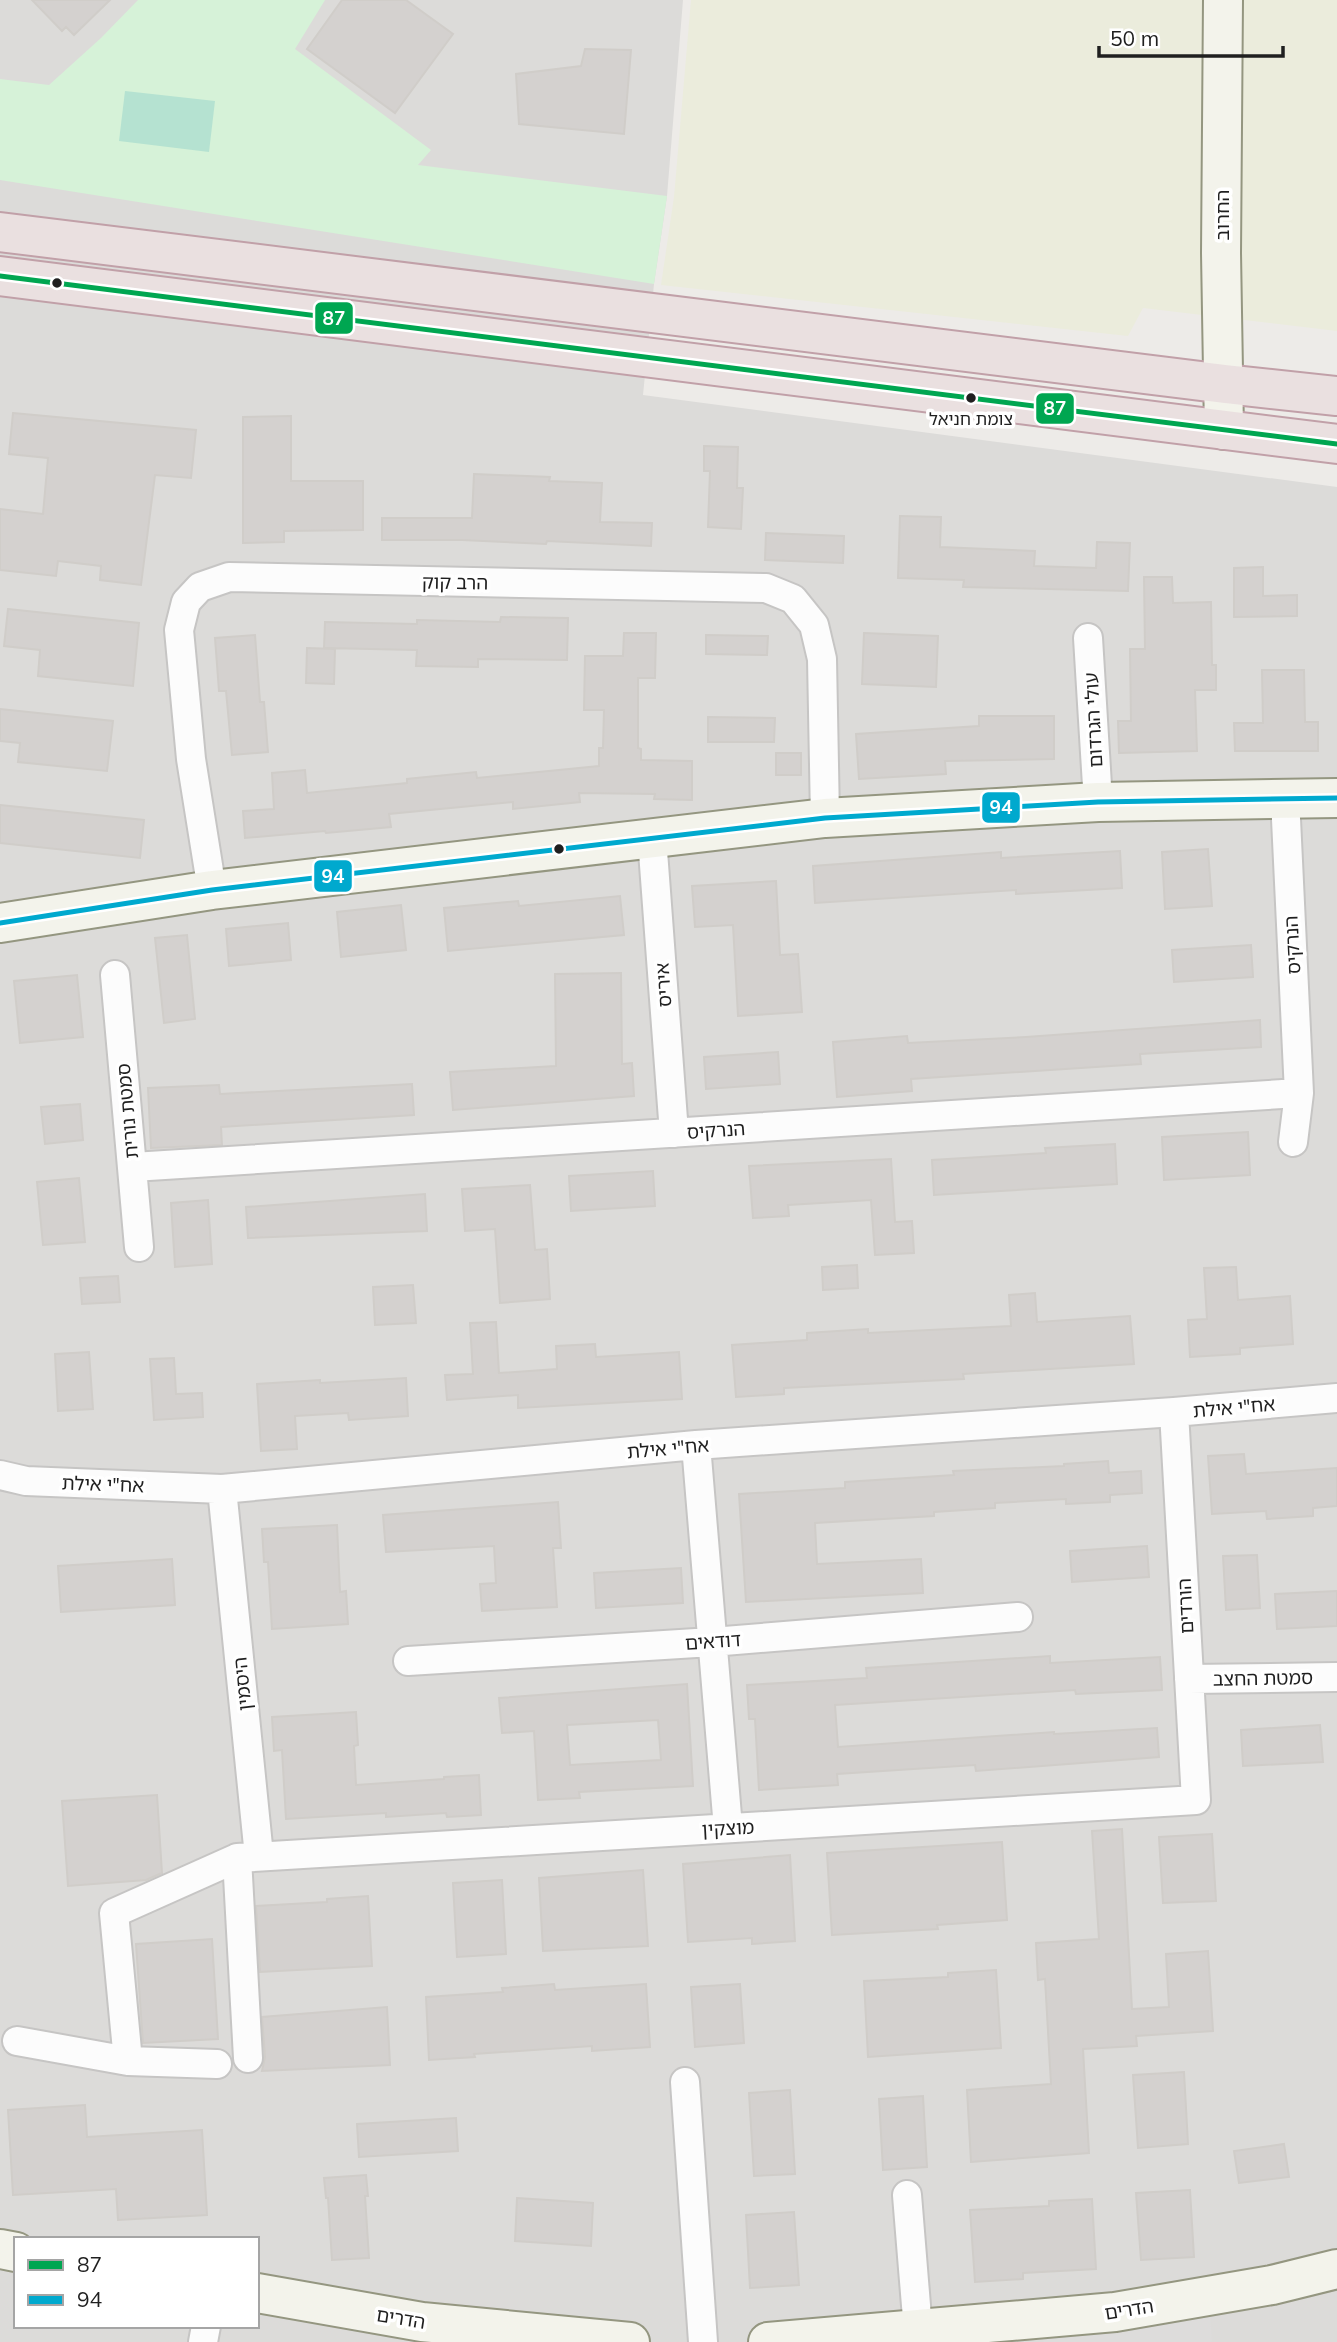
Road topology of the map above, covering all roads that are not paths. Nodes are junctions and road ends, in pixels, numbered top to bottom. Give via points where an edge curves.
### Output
1 (1223, 0) edge
2 (0, 232) edge
3 (0, 276) edge
4 (1225, 384) junction
5 (1337, 396) edge
6 (1224, 430) junction
7 (1337, 444) edge
8 (1088, 638) dead end
9 (1285, 798) junction
10 (1337, 798) edge
11 (1098, 802) junction
12 (825, 818) junction
13 (652, 838) junction
14 (212, 890) junction
15 (0, 923) edge
16 (115, 975) dead end
17 (1299, 1093) junction
18 (674, 1133) junction
19 (1293, 1142) dead end
20 (132, 1167) junction
21 (139, 1247) dead end
22 (1337, 1398) edge
23 (1174, 1412) junction
24 (696, 1445) junction
25 (0, 1475) edge
26 (222, 1489) junction
27 (1018, 1617) dead end
28 (712, 1642) junction
29 (408, 1661) dead end
30 (1337, 1677) edge
31 (1189, 1679) junction
32 (1196, 1800) joint
33 (728, 1828) junction
34 (248, 1857) junction
35 (17, 2041) dead end
36 (248, 2058) dead end
37 (128, 2061) junction
38 (217, 2064) dead end
39 (685, 2082) dead end
40 (907, 2195) dead end
41 (1337, 2269) edge
42 (259, 2293) edge
43 (918, 2330) junction
44 (420, 2332) edge
45 (870, 2338) edge
46 (630, 2342) edge
47 (703, 2342) edge
48 (768, 2342) edge

1 - 4 street, החרוב
2 - 4 highway
3 - 6 highway
4 - 5 highway
4 - 6 street, החרוב
6 - 7 highway
8 - 11 street, עולי הגרדום
9 - 10 street
9 - 11 street
9 - 17 street, הנרקיס
11 - 12 street
12 - 13 street
12 - 14 street, הרב קוק via 822,659 814,625 793,598 766,588 229,577 200,587 186,602 180,630 191,759
13 - 14 street
13 - 18 street, איריס
14 - 15 street
16 - 20 street, סמטת נורית
17 - 18 street, הנרקיס
17 - 19 street, הנרקיס
18 - 20 street, הנרקיס
20 - 21 street, סמטת נורית
22 - 23 street, אח"י אילת
23 - 24 street, אח"י אילת
23 - 31 street, הורדים
24 - 26 street, אח"י אילת
24 - 28 street
25 - 26 street, אח"י אילת via 26,1481
26 - 34 street, היסמין
27 - 28 street, דודאים
28 - 29 street, דודאים
28 - 33 street
30 - 31 street, סמטת החצב
31 - 32 street, הורדים
32 - 33 street, מוצקין
33 - 34 street, מוצקין
34 - 36 street, היסמין
34 - 37 street via 114,1913
35 - 37 street
37 - 38 street
39 - 47 street
40 - 43 street
41 - 43 street, הדרים via 1115,2312
42 - 44 street, הדרים
43 - 45 street, הדרים
44 - 46 street, הדרים
45 - 48 street, הדרים

